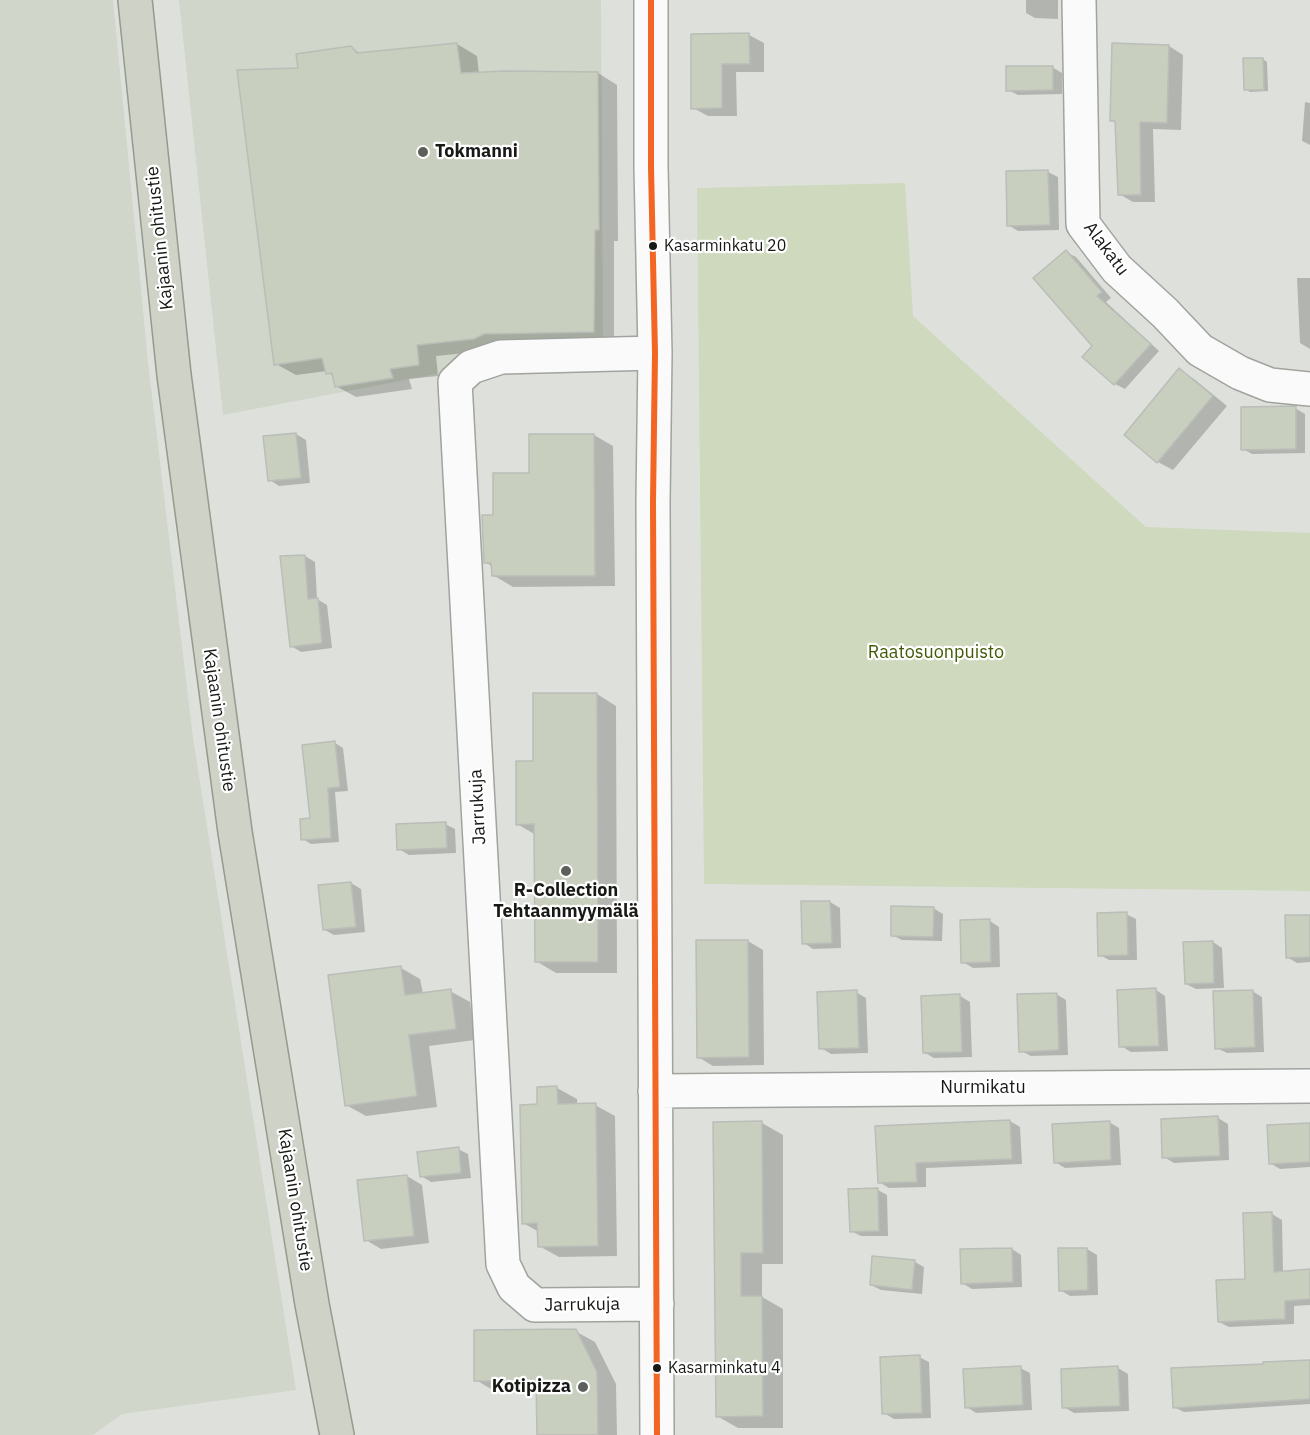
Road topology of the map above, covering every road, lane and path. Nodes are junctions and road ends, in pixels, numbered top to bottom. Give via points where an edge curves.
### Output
1 (135, 0) edge
2 (651, 0) edge
3 (1079, 0) edge
4 (655, 353) junction
5 (1310, 389) edge
6 (1310, 1086) edge
7 (655, 1091) junction
8 (657, 1304) junction
9 (336, 1435) edge
10 (657, 1435) edge

1 - 9 highway, Kajaanin ohitustie via 174,375 233,821
2 - 4 street
3 - 5 street, Alakatu via 1083,224 1117,268 1200,350 1270,385
4 - 7 street
4 - 8 street, Jarrukuja via 501,357 471,367 455,382 502,1264 514,1287 535,1305
6 - 7 street, Nurmikatu
7 - 8 street
8 - 10 street

